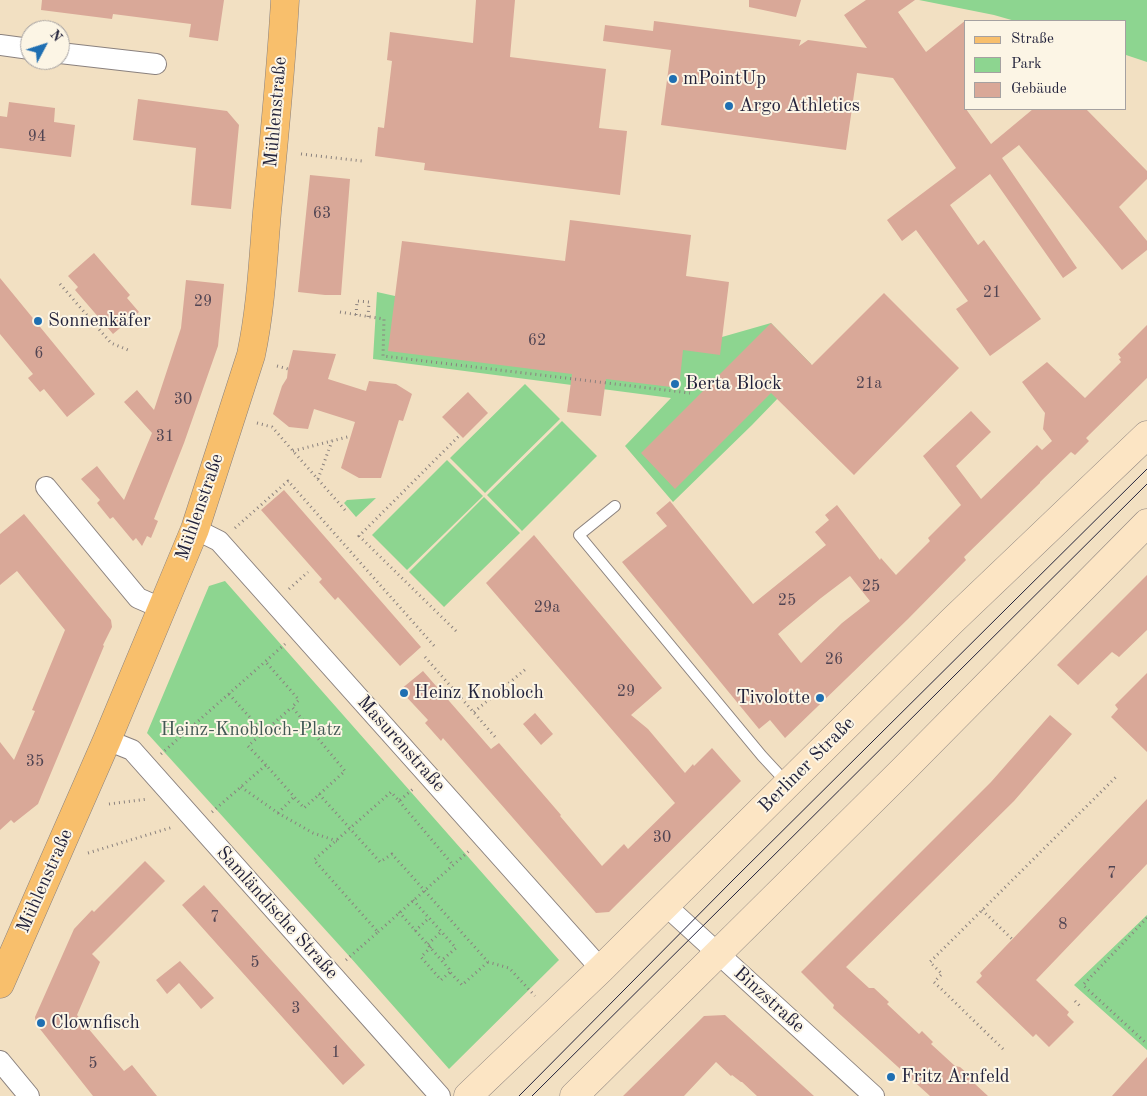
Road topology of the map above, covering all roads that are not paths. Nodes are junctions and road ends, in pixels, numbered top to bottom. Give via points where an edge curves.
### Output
1 (285, 0) edge
2 (0, 45) edge
3 (20, 48) edge
4 (70, 53) edge
5 (156, 64) dead end
6 (1147, 435) edge
7 (46, 487) dead end
8 (615, 506) dead end
9 (1147, 523) edge
10 (195, 529) junction
11 (161, 608) junction
12 (107, 740) junction
13 (787, 784) junction
14 (664, 904) junction
15 (717, 953) junction
16 (601, 969) junction
17 (0, 984) edge
18 (0, 1061) edge
19 (29, 1096) edge
20 (440, 1096) edge
21 (468, 1096) edge
22 (574, 1096) edge
23 (874, 1096) edge

1 - 10 main road, Mühlenstraße via 256,331
2 - 3 street
4 - 5 street
6 - 13 main road, Berliner Straße
7 - 11 street via 138,598
8 - 13 lane via 579,535
9 - 15 main road
10 - 11 main road, Mühlenstraße
10 - 16 street, Masurenstraße via 219,541
11 - 12 main road, Mühlenstraße
12 - 17 main road, Mühlenstraße
12 - 20 street, Samländische Straße via 132,750
13 - 14 main road, Berliner Straße
14 - 15 street, Binzstraße
14 - 16 main road, Berliner Straße
15 - 22 main road
15 - 23 street, Binzstraße
16 - 21 main road, Berliner Straße
18 - 19 street

